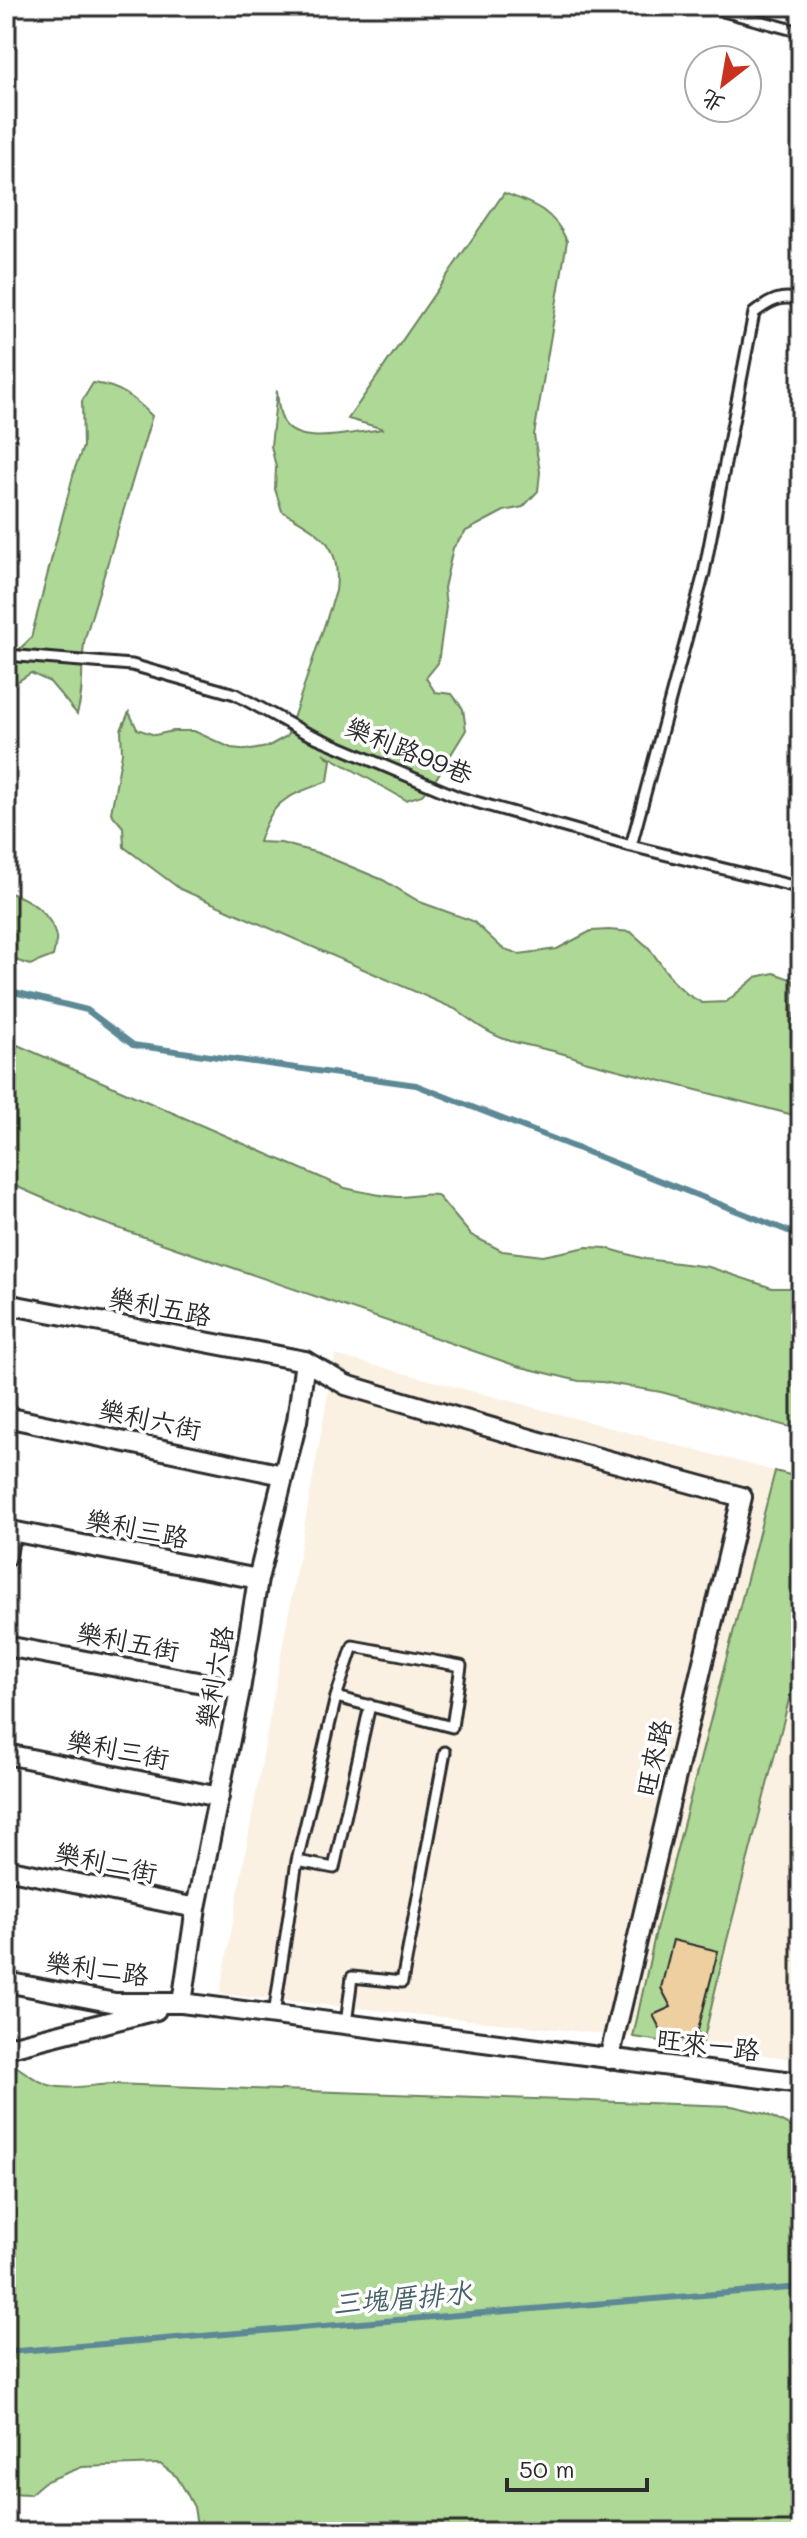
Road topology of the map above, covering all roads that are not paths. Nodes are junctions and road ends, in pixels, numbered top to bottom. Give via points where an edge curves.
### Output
1 (716, 6) edge
2 (801, 32) edge
3 (801, 301) edge
4 (6, 655) edge
5 (631, 846) junction
6 (801, 888) edge
7 (6, 1304) edge
8 (305, 1361) junction
9 (6, 1417) edge
10 (283, 1475) junction
11 (8, 1530) edge
12 (6, 1557) edge
13 (258, 1579) junction
14 (6, 1646) edge
15 (240, 1690) junction
16 (336, 1697) junction
17 (370, 1705) junction
18 (445, 1752) dead end
19 (6, 1754) edge
20 (219, 1797) junction
21 (297, 1861) junction
22 (6, 1869) edge
23 (196, 1908) junction
24 (6, 1982) edge
25 (182, 2003) junction
26 (274, 2015) junction
27 (346, 2024) junction
28 (6, 2048) edge
29 (609, 2059) junction
30 (801, 2083) edge

1 - 2 lane
3 - 5 lane via 771,300 754,313 704,573
4 - 5 lane, 樂利路99巷 via 132,665 235,694 304,732 458,797
5 - 6 lane, 樂利路99巷
7 - 8 street, 樂利五路
8 - 10 street, 樂利六路
8 - 29 street, 旺來路 via 346,1385 742,1497
9 - 10 street, 樂利六街
10 - 13 street, 樂利六路
11 - 12 street
11 - 13 street, 樂利三路
13 - 15 street, 樂利六路
14 - 15 street, 樂利五街
15 - 20 street, 樂利六路
16 - 17 lane
16 - 17 lane via 353,1646 461,1666 452,1727
16 - 21 lane
17 - 21 lane via 334,1868
18 - 27 lane via 402,1982 352,1977
19 - 20 street, 樂利三街
20 - 23 street, 樂利六路
21 - 26 lane
22 - 23 street, 樂利二街
23 - 25 street, 樂利六路
24 - 25 street, 樂利二路 via 115,2003
25 - 26 street
25 - 28 street
26 - 27 street
27 - 29 street
29 - 30 street, 旺來一路

